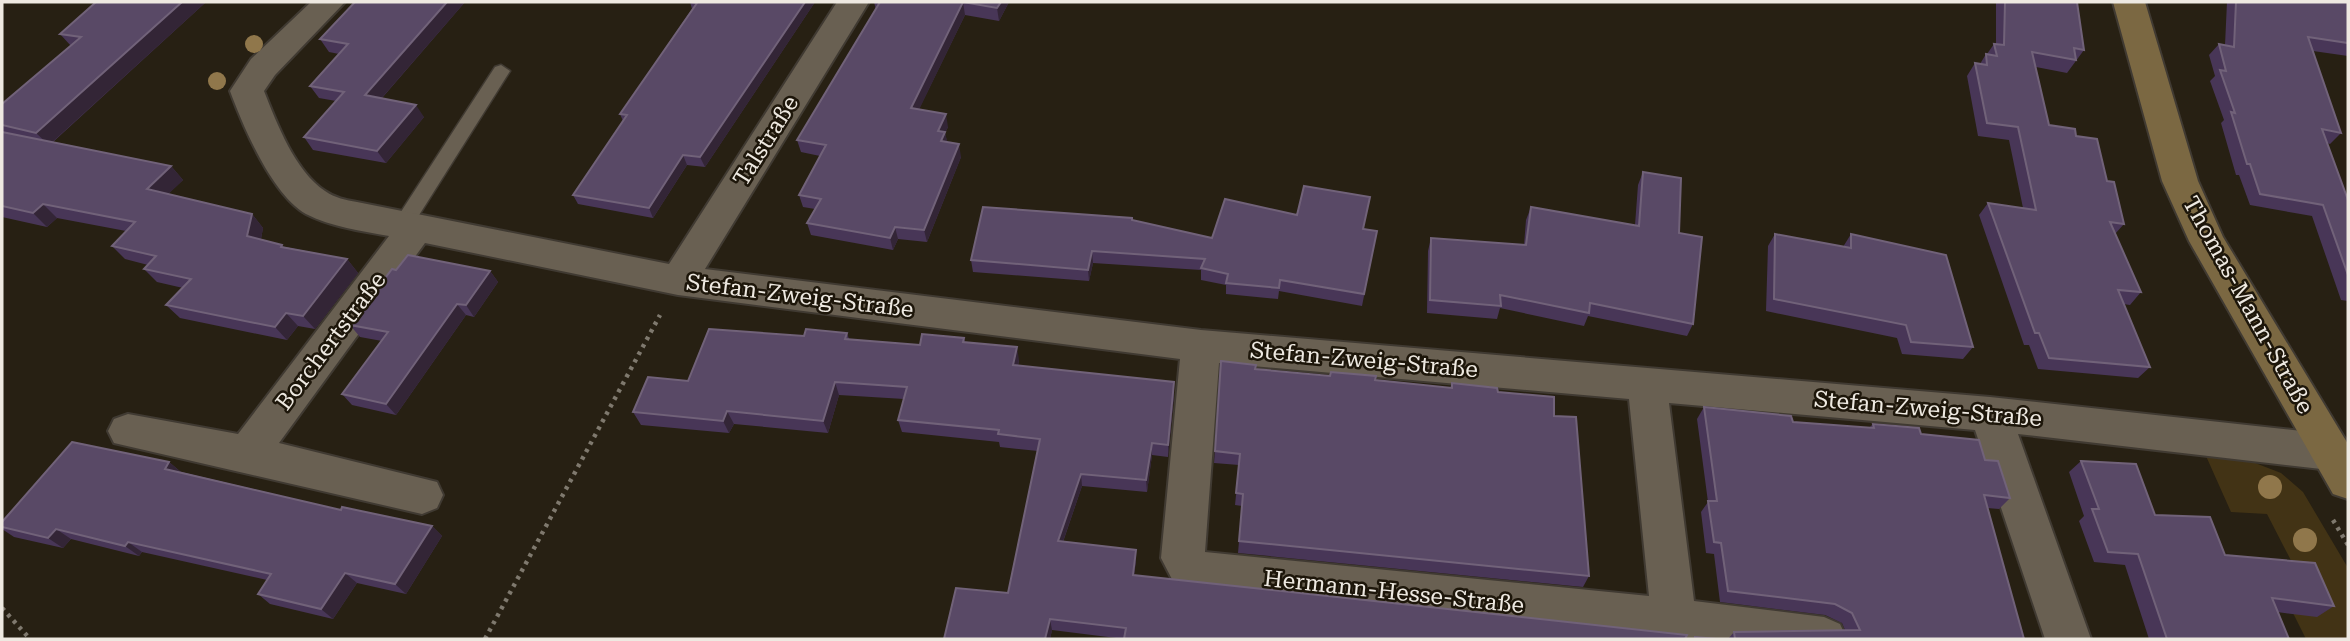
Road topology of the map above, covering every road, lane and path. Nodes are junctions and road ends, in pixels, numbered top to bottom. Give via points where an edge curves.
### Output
1 (329, 2) edge
2 (853, 2) edge
3 (2129, 2) edge
4 (501, 71) dead end
5 (409, 227) junction
6 (678, 280) junction
7 (1201, 346) junction
8 (1647, 384) junction
9 (1990, 414) junction
10 (128, 431) dead end
11 (247, 454) junction
12 (2339, 466) edge
13 (422, 495) dead end
14 (2, 608) edge
15 (1674, 620) junction
16 (30, 639) edge
17 (485, 639) edge
18 (1824, 639) edge
19 (2068, 639) edge

1 - 5 street, Stefan-Zweig-Straße via 263,67 247,91 256,116 306,195 329,209
2 - 6 street, Talstraße
3 - 12 main road, Thomas-Mann-Straße via 2180,181 2207,241
4 - 5 lane
5 - 6 street, Stefan-Zweig-Straße
5 - 11 street, Borchertstraße
6 - 7 street, Stefan-Zweig-Straße
6 - 17 path
7 - 8 street, Stefan-Zweig-Straße
7 - 15 street, Hermann-Hesse-Straße via 1183,558 1191,571
8 - 9 street, Stefan-Zweig-Straße
8 - 15 street
9 - 12 street, Stefan-Zweig-Straße
9 - 19 street
10 - 11 street
11 - 13 street
14 - 16 path
15 - 18 street, Hermann-Hesse-Straße

